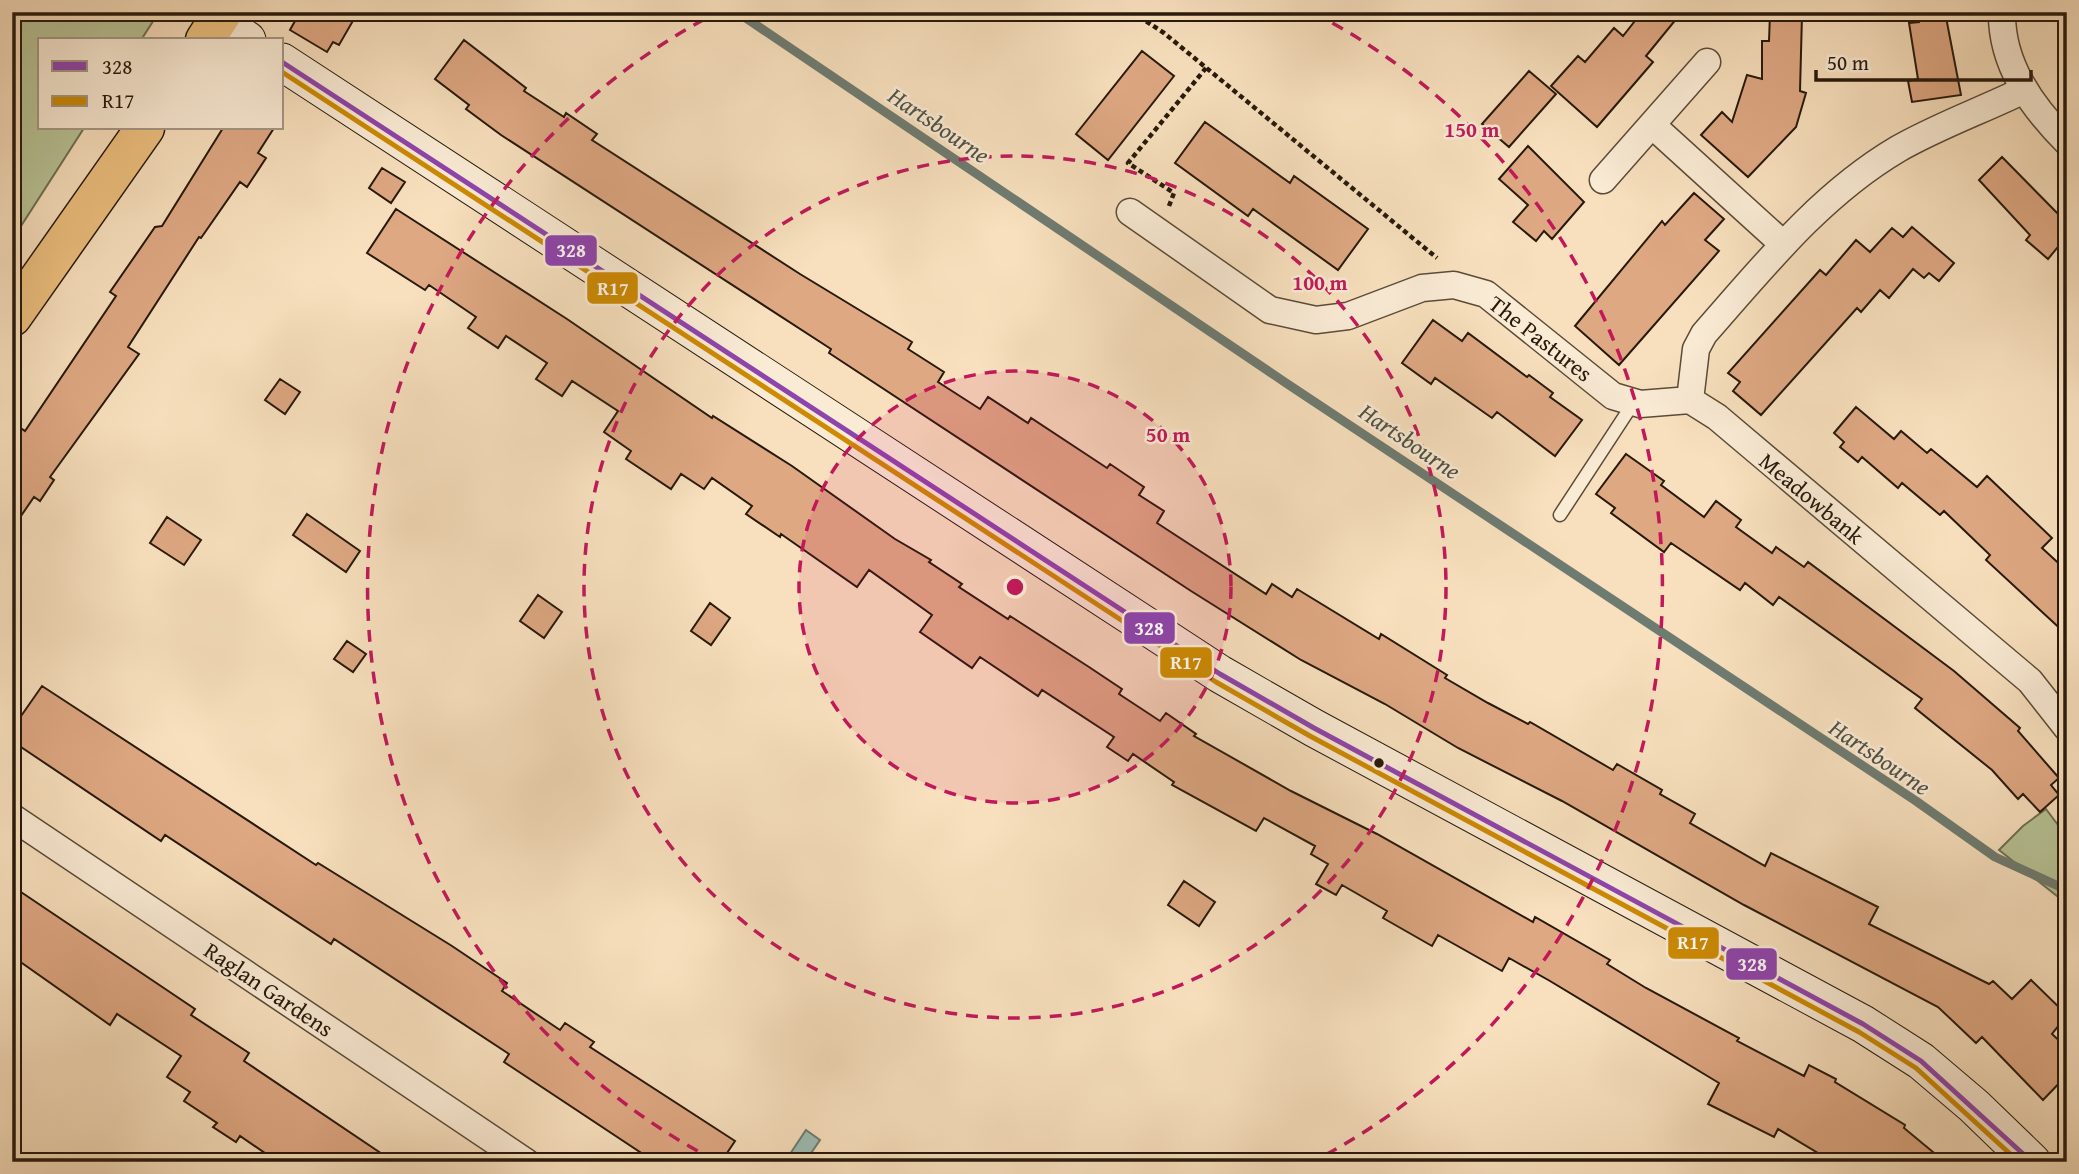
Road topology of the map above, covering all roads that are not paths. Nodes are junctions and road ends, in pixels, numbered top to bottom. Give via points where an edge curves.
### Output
1 (2002, 12) edge
2 (1707, 62) dead end
3 (284, 63) edge
4 (2024, 90) junction
5 (1652, 125) junction
6 (144, 130) edge
7 (2067, 142) edge
8 (1603, 180) dead end
9 (1130, 212) dead end
10 (1783, 244) junction
11 (12, 317) edge
12 (1690, 400) junction
13 (1634, 402) junction
14 (1560, 515) dead end
15 (2067, 728) edge
16 (12, 817) edge
17 (526, 1162) edge
18 (2032, 1162) edge

1 - 4 street via 2007,49
2 - 5 street
3 - 18 main road via 1220,674 1863,1024 1921,1061
4 - 7 street
4 - 10 street via 1898,149 1832,198
5 - 8 street
5 - 10 street
6 - 11 main road
9 - 13 street, The Pastures via 1270,310 1294,317 1348,316 1422,288 1454,285 1486,294 1613,396
10 - 12 street via 1704,334 1695,356
12 - 13 street, The Pastures
12 - 15 street, Meadowbank via 1717,416 2030,681
13 - 14 lane
16 - 17 street, Raglan Gardens

